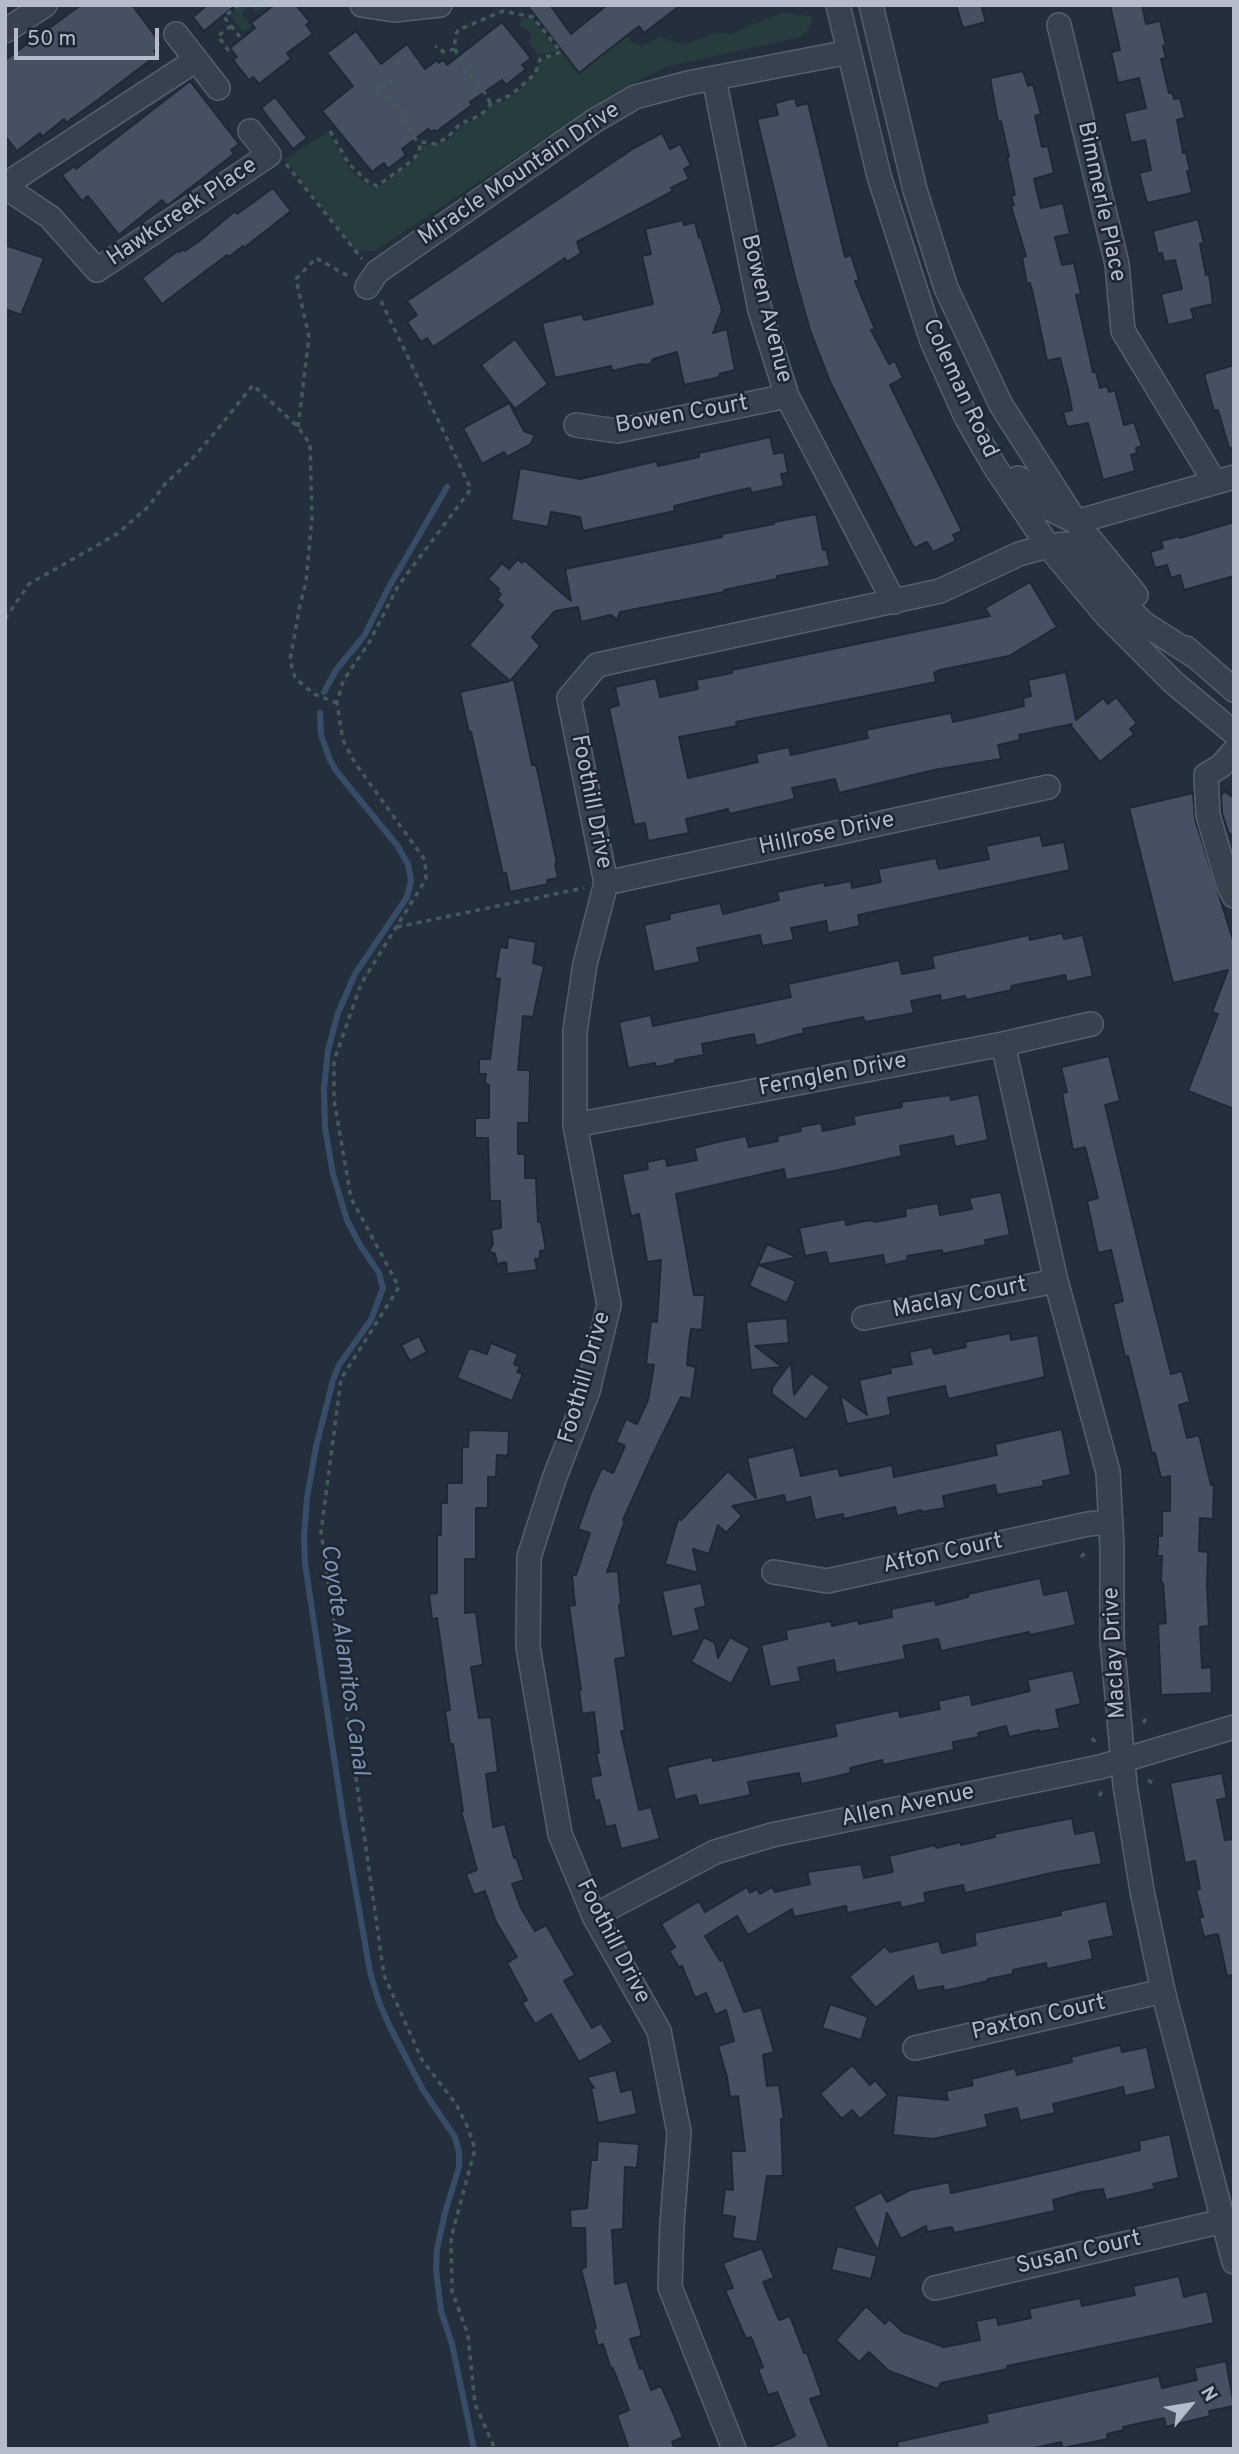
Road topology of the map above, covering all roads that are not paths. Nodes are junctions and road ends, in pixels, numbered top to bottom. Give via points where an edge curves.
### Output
1 (45, 5) edge
2 (362, 5) edge
3 (440, 5) edge
4 (838, 5) edge
5 (871, 5) edge
6 (1059, 25) dead end
7 (5, 32) edge
8 (176, 34) dead end
9 (849, 52) junction
10 (196, 60) junction
11 (714, 78) junction
12 (218, 88) dead end
13 (250, 131) dead end
14 (5, 186) edge
15 (375, 286) road end
16 (787, 396) junction
17 (576, 425) dead end
18 (995, 467) junction
19 (1224, 479) edge
20 (1076, 522) junction
21 (1048, 546) junction
22 (894, 602) junction
23 (1196, 657) junction
24 (1234, 690) edge
25 (1234, 733) edge
26 (1234, 751) edge
27 (1048, 787) dead end
28 (606, 883) junction
29 (1234, 897) edge
30 (1091, 1024) dead end
31 (1003, 1044) junction
32 (575, 1125) junction
33 (1056, 1281) junction
34 (864, 1318) dead end
35 (1111, 1522) junction
36 (774, 1572) dead end
37 (1234, 1727) edge
38 (1123, 1760) junction
39 (594, 1916) junction
40 (1163, 1991) junction
41 (915, 2048) dead end
42 (1223, 2221) junction
43 (1234, 2262) edge
44 (935, 2287) dead end
45 (734, 2449) edge

1 - 7 street
2 - 3 street via 394,10
4 - 9 street, Coleman Road
5 - 20 street, Coleman Road via 915,190 946,288 1001,405
6 - 19 street, Bimmerle Place via 1117,264 1123,331
8 - 10 street
9 - 11 street, Miracle Mountain Drive
9 - 18 street, Coleman Road via 879,176 932,341
10 - 12 street
10 - 14 street
11 - 15 street, Miracle Mountain Drive via 635,97 594,121
11 - 16 street, Bowen Avenue via 760,310
13 - 14 street, Hawkcreek Place via 269,155 97,270 50,217
16 - 17 street, Bowen Court via 617,431
16 - 22 street, Bowen Avenue
18 - 20 street via 1022,480 1034,499
18 - 21 street, Coleman Road
19 - 20 street
20 - 23 street, Coleman Road
21 - 22 street, Foothill Drive via 1019,554 940,591
21 - 23 street via 1067,544 1143,623
21 - 25 street, Coleman Road via 1106,615 1173,682
22 - 28 street, Foothill Drive via 597,665 569,698
23 - 24 street, Coleman Road
26 - 29 street via 1206,775 1208,815
27 - 28 street, Hillrose Drive
28 - 32 street, Foothill Drive via 585,964 575,1031
30 - 31 street, Fernglen Drive
31 - 32 street, Fernglen Drive
31 - 33 street, Maclay Drive
32 - 39 street, Foothill Drive via 609,1305 587,1391 529,1557 528,1647 560,1834
33 - 34 street, Maclay Court
33 - 35 street, Maclay Drive via 1108,1472
35 - 36 street, Afton Court via 827,1581
35 - 38 street, Maclay Drive via 1112,1640
37 - 38 street, Allen Avenue
38 - 39 street, Allen Avenue via 772,1835 715,1852
38 - 40 street, Maclay Drive
39 - 45 street, Foothill Drive via 659,2031 679,2132 670,2287
40 - 41 street, Paxton Court
40 - 42 street, Maclay Drive
42 - 43 street, Maclay Drive
42 - 44 street, Susan Court

